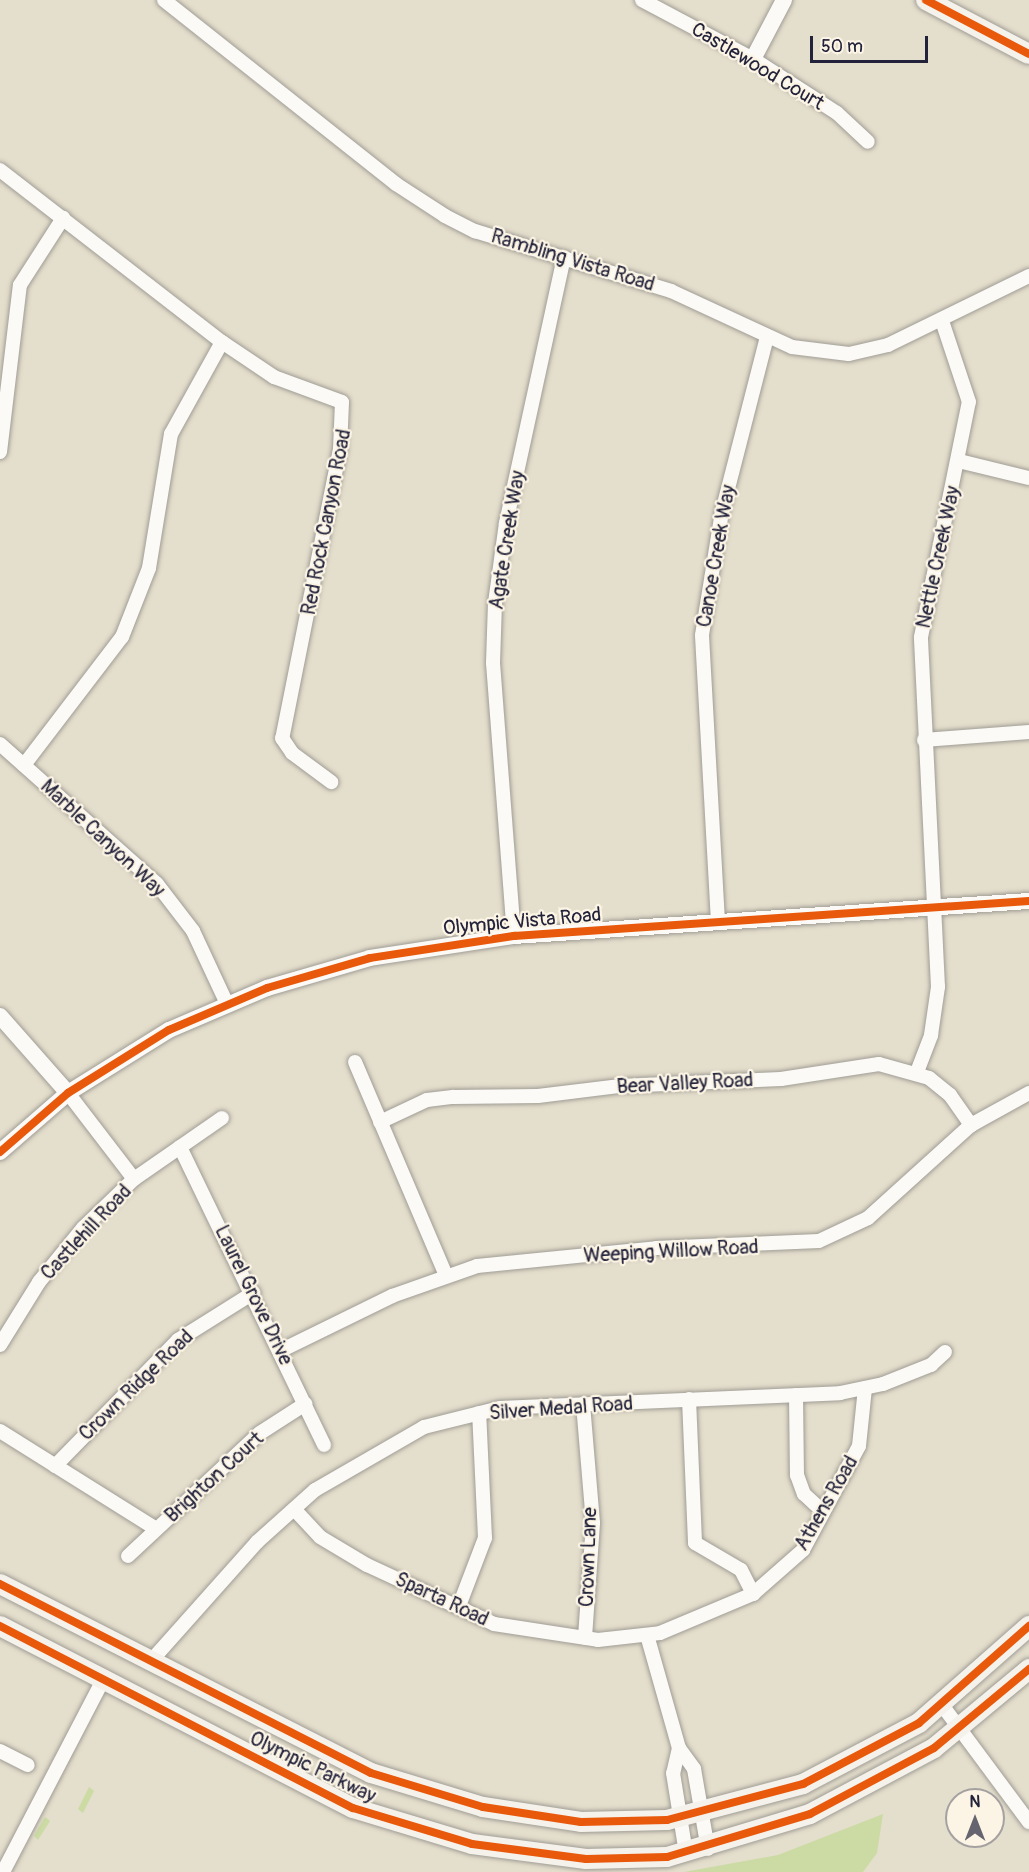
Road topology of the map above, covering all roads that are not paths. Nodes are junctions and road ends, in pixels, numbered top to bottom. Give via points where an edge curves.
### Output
1 (164, 0) edge
2 (642, 0) edge
3 (784, 0) edge
4 (926, 0) edge
5 (1029, 54) edge
6 (753, 59) junction
7 (868, 142) dead end
8 (0, 170) edge
9 (63, 218) junction
10 (564, 256) junction
11 (1029, 276) edge
12 (942, 321) junction
13 (767, 338) junction
14 (222, 342) junction
15 (0, 452) edge
16 (959, 461) junction
17 (1029, 478) edge
18 (1029, 732) edge
19 (924, 740) junction
20 (0, 744) edge
21 (24, 765) junction
22 (331, 782) dead end
23 (1029, 901) edge
24 (936, 907) junction
25 (718, 922) junction
26 (514, 936) junction
27 (227, 1004) junction
28 (0, 1017) edge
29 (355, 1062) dead end
30 (917, 1072) junction
31 (1029, 1092) edge
32 (68, 1093) junction
33 (222, 1118) dead end
34 (380, 1122) junction
35 (971, 1125) junction
36 (180, 1146) junction
37 (0, 1152) edge
38 (134, 1179) junction
39 (446, 1275) junction
40 (253, 1293) junction
41 (0, 1345) edge
42 (282, 1350) junction
43 (945, 1352) dead end
44 (866, 1388) junction
45 (796, 1395) junction
46 (689, 1399) junction
47 (305, 1404) junction
48 (583, 1404) junction
49 (479, 1413) junction
50 (0, 1431) edge
51 (324, 1445) dead end
52 (55, 1466) junction
53 (294, 1509) junction
54 (823, 1512) junction
55 (156, 1529) junction
56 (128, 1556) dead end
57 (0, 1584) edge
58 (753, 1594) junction
59 (459, 1606) junction
60 (0, 1626) edge
61 (1029, 1626) edge
62 (647, 1635) junction
63 (585, 1638) junction
64 (151, 1662) junction
65 (1029, 1669) edge
66 (103, 1680) junction
67 (942, 1705) junction
68 (958, 1729) junction
69 (679, 1748) junction
70 (0, 1751) edge
71 (28, 1765) dead end
72 (702, 1813) junction
73 (680, 1817) junction
74 (1029, 1822) edge
75 (708, 1849) junction
76 (686, 1853) junction
77 (3, 1872) edge

1 - 10 street, Rambling Vista Road via 418,199 475,231
2 - 6 street, Castlewood Court
3 - 6 street
4 - 5 main road
6 - 7 street, Castlewood Court via 837,113
8 - 9 street, Red Rock Canyon Road
9 - 14 street, Red Rock Canyon Road
9 - 15 street via 20,285
10 - 13 street, Rambling Vista Road via 671,291
10 - 26 street, Agate Creek Way via 497,576 493,663
11 - 12 street, Rambling Vista Road
12 - 13 street, Rambling Vista Road via 888,345 849,354 817,352
12 - 16 street, Nettle Creek Way via 968,388 968,425
13 - 25 street, Canoe Creek Way via 722,512 702,635
14 - 21 street via 171,434 149,568 122,636
14 - 22 street, Red Rock Canyon Road via 274,376 331,393 342,402 346,414 282,738 292,753
16 - 17 street
16 - 19 street, Nettle Creek Way via 921,637
18 - 19 street
19 - 24 street, Nettle Creek Way
20 - 21 street, Marble Canyon Way
21 - 27 street, Marble Canyon Way via 157,884 193,931
23 - 24 street, Olympic Vista Road
24 - 25 street, Olympic Vista Road
24 - 30 street, Nettle Creek Way via 937,1012
25 - 26 street, Olympic Vista Road
26 - 27 street, Olympic Vista Road via 370,958
27 - 32 street, Olympic Vista Road via 169,1030
28 - 32 street
29 - 34 street
30 - 34 street, Bear Valley Road via 866,1064 781,1079 620,1086 538,1096 453,1097 427,1100
30 - 35 street, Bear Valley Road via 950,1095
31 - 35 street, Weeping Willow Road
32 - 37 street, Olympic Vista Road
32 - 38 street
33 - 36 street, Castlehill Road
34 - 39 street
35 - 39 street, Weeping Willow Road via 868,1218 819,1241 656,1248 477,1266
36 - 38 street, Castlehill Road
36 - 40 street, Laurel Grove Drive
38 - 41 street, Castlehill Road via 39,1282
39 - 42 street, Weeping Willow Road
40 - 42 street, Laurel Grove Drive
40 - 52 street, Crown Ridge Road via 178,1340
42 - 47 street, Laurel Grove Drive
43 - 44 street, Silver Medal Road via 931,1365
44 - 45 street, Silver Medal Road
44 - 54 street, Athens Road via 859,1446
45 - 46 street, Silver Medal Road
45 - 54 street via 797,1475 804,1494
46 - 48 street, Silver Medal Road
46 - 58 street via 695,1543 701,1552 735,1565
47 - 51 street, Laurel Grove Drive
47 - 55 street, Brighton Court via 260,1433
48 - 49 street, Silver Medal Road
48 - 63 street, Crown Lane via 593,1523
49 - 53 street, Silver Medal Road via 424,1427 379,1449
49 - 59 street via 486,1538
50 - 52 street
52 - 55 street
53 - 59 street, Sparta Road via 320,1537 367,1565
53 - 64 street, Silver Medal Road via 257,1542
54 - 58 street, Athens Road via 802,1550
55 - 56 street, Brighton Court
57 - 64 main road, Olympic Parkway
58 - 62 street, Athens Road
59 - 63 street, Sparta Road via 494,1624
60 - 66 main road, Olympic Parkway
61 - 67 main road, Olympic Parkway
62 - 63 street, Sparta Road
62 - 69 street
64 - 73 main road, Olympic Parkway via 371,1773 425,1793 570,1821
65 - 68 main road, Olympic Parkway
66 - 76 main road, Olympic Parkway via 353,1808 428,1832 575,1858
66 - 77 street
67 - 68 street
67 - 72 main road, Olympic Parkway via 877,1748 802,1784
68 - 74 street
68 - 75 main road, Olympic Parkway via 889,1776 836,1802
69 - 72 street via 694,1769
69 - 73 street via 673,1773
70 - 71 street
72 - 73 main road, Olympic Parkway
72 - 75 street
73 - 76 street
75 - 76 main road, Olympic Parkway

